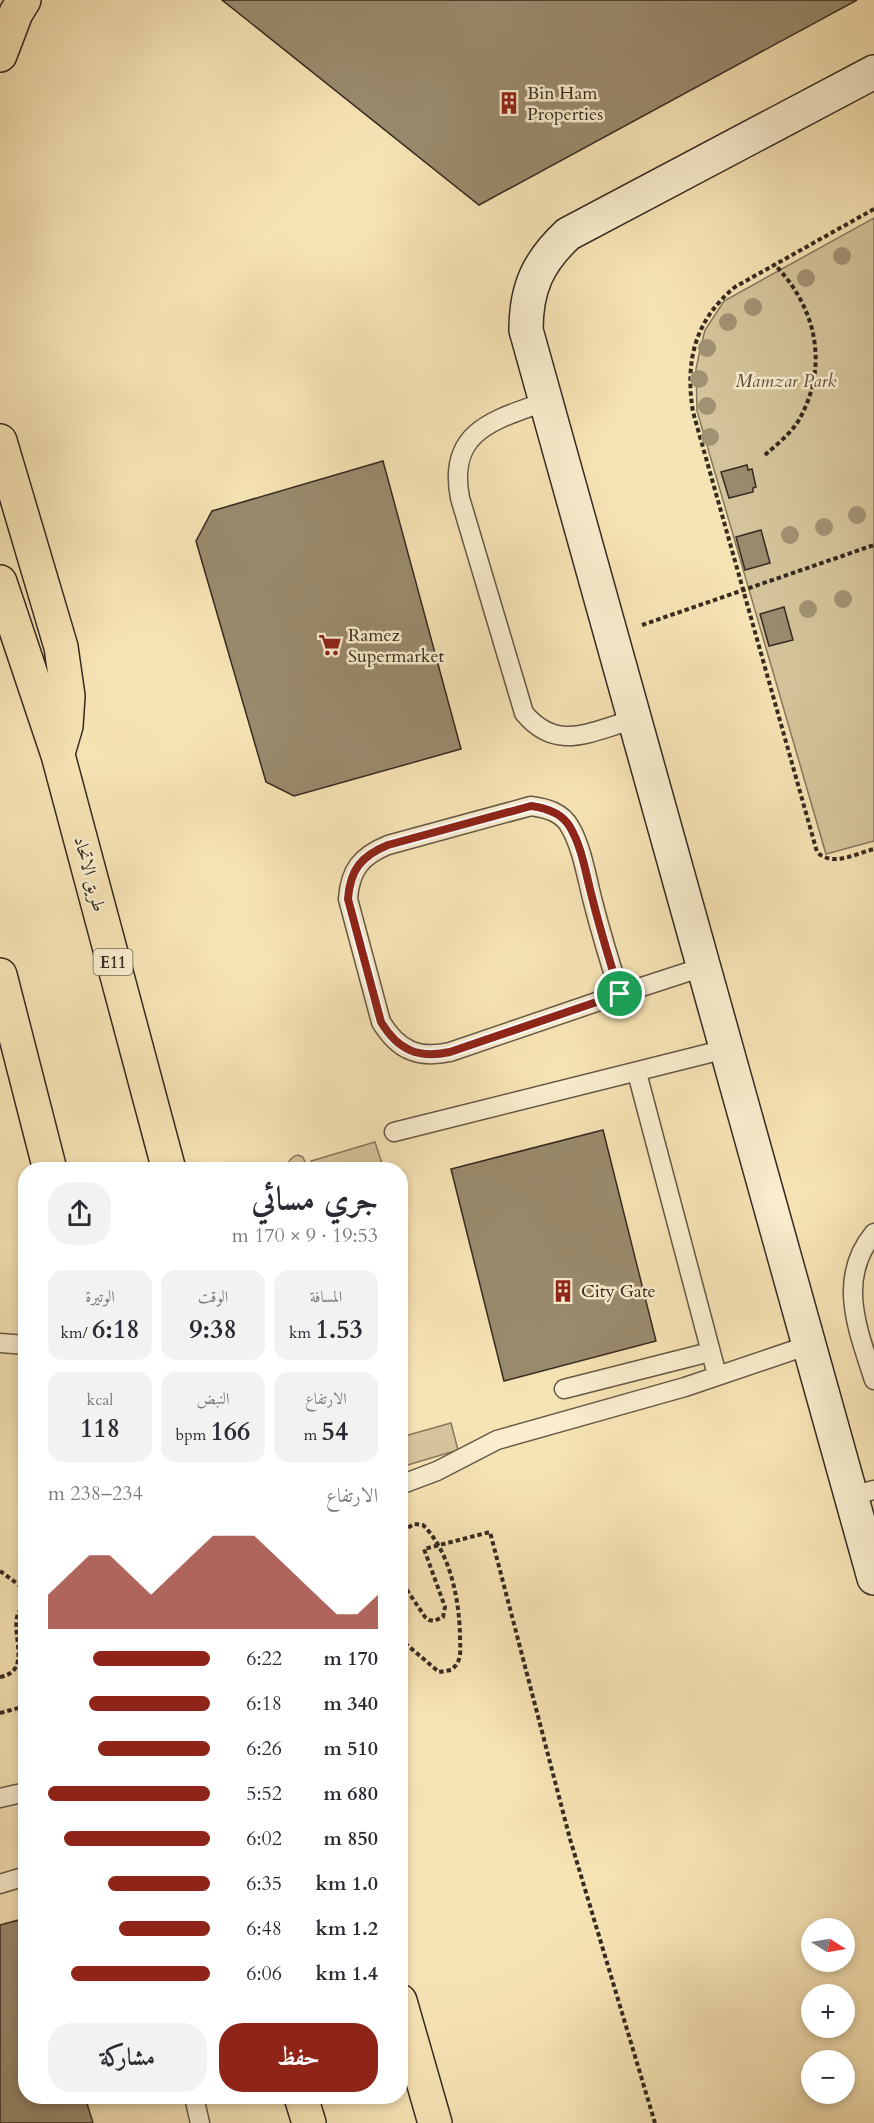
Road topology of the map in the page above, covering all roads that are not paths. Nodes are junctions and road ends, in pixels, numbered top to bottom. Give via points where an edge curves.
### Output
1 (24, 0) edge
2 (0, 55) edge
3 (874, 72) edge
4 (544, 402) junction
5 (0, 441) edge
6 (0, 582) edge
7 (633, 720) junction
8 (58, 755) junction
9 (703, 967) junction
10 (0, 975) edge
11 (620, 994) junction
12 (726, 1049) junction
13 (637, 1073) junction
14 (394, 1132) dead end
15 (48, 1162) edge
16 (167, 1162) edge
17 (874, 1233) edge
18 (0, 1343) edge
19 (18, 1344) edge
20 (809, 1345) junction
21 (710, 1352) junction
22 (717, 1376) junction
23 (874, 1380) edge
24 (564, 1389) dead end
25 (408, 1482) edge
26 (863, 1493) edge
27 (874, 1578) edge
28 (18, 1794) edge
29 (0, 1798) edge
30 (18, 1878) edge
31 (0, 1884) edge
32 (408, 2029) edge
33 (196, 2104) edge
34 (303, 2104) edge
35 (200, 2123) edge
36 (309, 2123) edge
37 (435, 2123) edge

1 - 2 highway
3 - 4 main road via 589,221 551,250 538,270 526,309 528,339
4 - 7 main road
4 - 7 lane via 486,425 473,436 458,465 463,509 524,713 546,733 561,736
5 - 8 highway via 62,656 68,696 66,726
6 - 8 highway, طريق الاتحاد / E11
7 - 9 main road
8 - 16 highway, طريق الاتحاد / E11
9 - 11 lane
9 - 12 main road
10 - 15 highway
11 - 11 lane via 450,1052 423,1055 409,1051 388,1034 381,1022 348,899 355,871 369,855 388,845 531,806 546,808 570,826 576,840
12 - 13 lane
12 - 20 main road
13 - 14 lane
13 - 21 lane
17 - 23 lane via 857,1262 852,1290 855,1318
18 - 19 lane
20 - 22 lane
20 - 26 main road
21 - 22 lane
21 - 24 lane
22 - 25 lane via 497,1440
26 - 27 main road
28 - 29 lane
30 - 31 lane
32 - 37 highway
33 - 35 lane
34 - 36 highway

